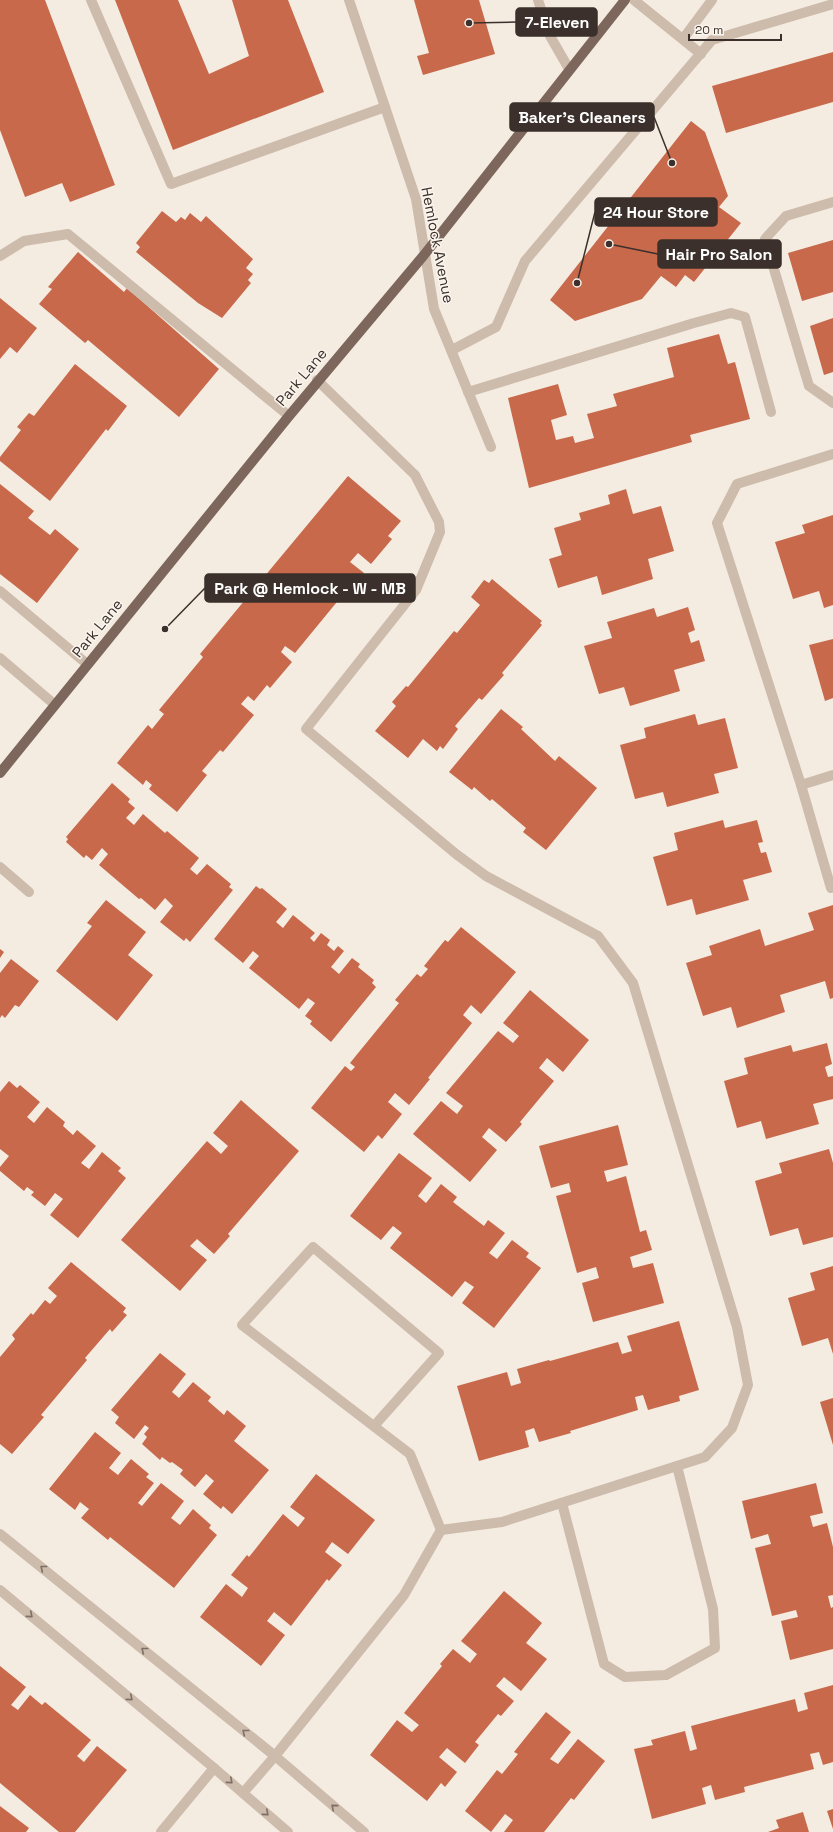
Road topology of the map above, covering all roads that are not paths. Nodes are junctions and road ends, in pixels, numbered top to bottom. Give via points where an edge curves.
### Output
1 (91, 0) edge
2 (349, 0) edge
3 (538, 0) edge
4 (625, 0) edge
5 (634, 0) edge
6 (712, 0) edge
7 (833, 4) edge
8 (683, 39) junction
9 (701, 54) junction
10 (569, 69) junction
11 (385, 107) junction
12 (833, 202) edge
13 (424, 255) junction
14 (0, 256) edge
15 (452, 350) junction
16 (317, 380) junction
17 (468, 392) junction
18 (833, 403) edge
19 (771, 412) dead end
20 (289, 416) junction
21 (491, 447) dead end
22 (833, 454) edge
23 (0, 591) edge
24 (0, 658) edge
25 (88, 664) junction
26 (54, 704) junction
27 (0, 772) edge
28 (833, 775) edge
29 (801, 785) junction
30 (0, 867) edge
31 (831, 888) dead end
32 (29, 892) dead end
33 (374, 1426) junction
34 (677, 1466) junction
35 (562, 1503) junction
36 (441, 1530) junction
37 (0, 1534) edge
38 (0, 1590) edge
39 (276, 1756) junction
40 (214, 1768) junction
41 (243, 1793) junction
42 (161, 1832) edge
43 (288, 1832) edge
44 (364, 1832) edge

1 - 11 street via 171,184
2 - 11 street, Hemlock Avenue
3 - 10 street via 550,36
4 - 10 main road, Park Lane
5 - 8 street
6 - 8 street
7 - 9 street via 712,40
8 - 9 street
9 - 15 street via 525,261 496,327
10 - 13 main road, Park Lane
11 - 13 street, Hemlock Avenue via 416,199
12 - 18 street via 786,216 765,239 810,386
13 - 15 street, Hemlock Avenue via 434,309
13 - 16 main road, Park Lane
14 - 20 street via 24,241 68,234
15 - 17 street, Hemlock Avenue
16 - 20 main road, Park Lane
16 - 34 street via 415,475 439,522 440,532 416,590 306,729 486,876 598,936 633,983 737,1327 748,1385 732,1428 705,1457
17 - 19 street via 731,314 745,317
17 - 21 street, Hemlock Avenue
20 - 25 main road, Park Lane
22 - 29 street via 737,484 717,523
23 - 25 street
24 - 26 street
25 - 26 main road, Park Lane
26 - 27 main road, Park Lane
28 - 29 street
29 - 31 street
30 - 32 street
33 - 33 street via 242,1325 313,1247 439,1353
33 - 36 street via 410,1454
34 - 35 street
34 - 35 street via 713,1609 715,1648 666,1675 625,1677 604,1664
35 - 36 street via 502,1522
36 - 39 street via 404,1595
39 -> 37 street
38 -> 40 street
39 - 41 street
44 -> 39 street
40 -> 41 street
40 - 42 street
41 -> 43 street

